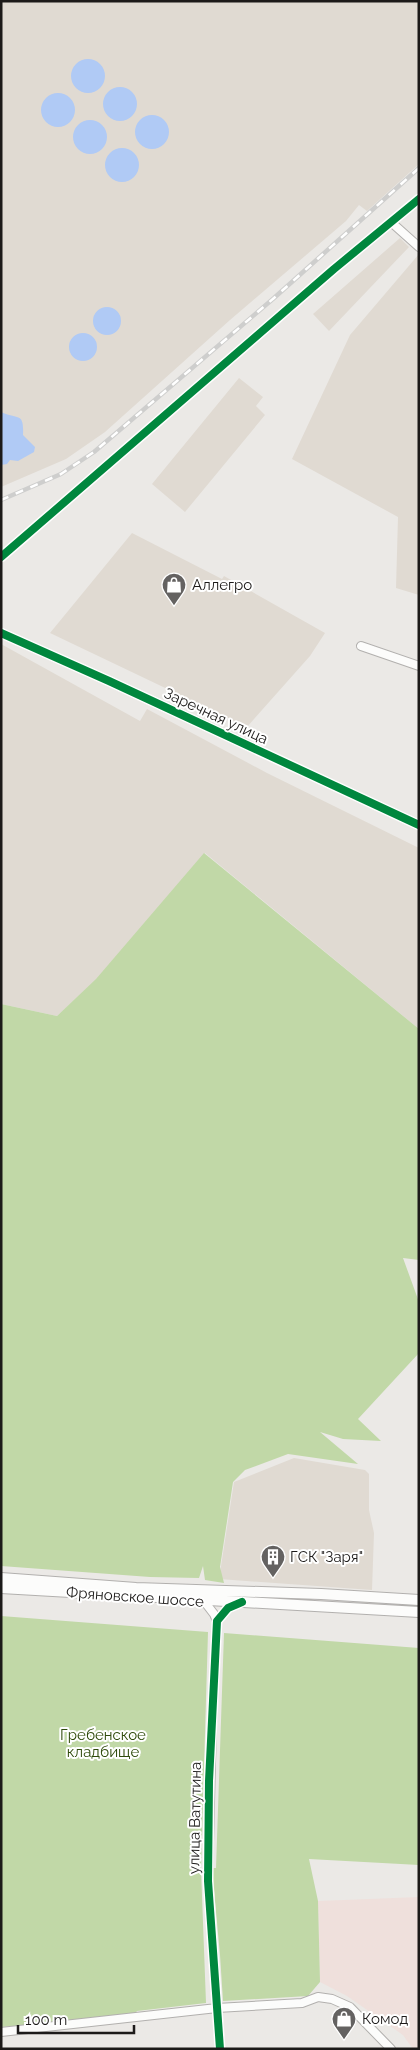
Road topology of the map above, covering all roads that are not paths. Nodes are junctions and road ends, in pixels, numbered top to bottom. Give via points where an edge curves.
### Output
1 (419, 199) edge
2 (391, 222) junction
3 (419, 247) edge
4 (1, 558) edge
5 (1, 633) edge
6 (361, 646) dead end
7 (419, 666) edge
8 (419, 825) edge
9 (1, 1578) edge
10 (1, 1588) edge
11 (419, 1596) edge
12 (384, 1598) junction
13 (419, 1600) edge
14 (204, 1601) junction
15 (242, 1602) junction
16 (419, 1612) edge
17 (217, 1621) junction
18 (217, 2008) junction
19 (1, 2032) edge
20 (220, 2049) edge
21 (391, 2049) edge

1 - 2 street
2 - 3 street
2 - 4 street
5 - 8 street, Заречная улица
6 - 7 street
9 - 12 main road, Фряновское шоссе via 136,1588
10 - 14 main road, Фряновское шоссе
11 - 12 street
12 - 13 main road, Фряновское шоссе
14 - 15 main road, Фряновское шоссе
14 - 17 street
15 - 16 main road, Фряновское шоссе
15 - 17 street via 228,1608
17 - 18 street, улица Ватутина via 208,1882
18 - 19 street
18 - 20 street, улица Ватутина
18 - 21 street via 302,2003 318,1997 332,2000 350,2007

